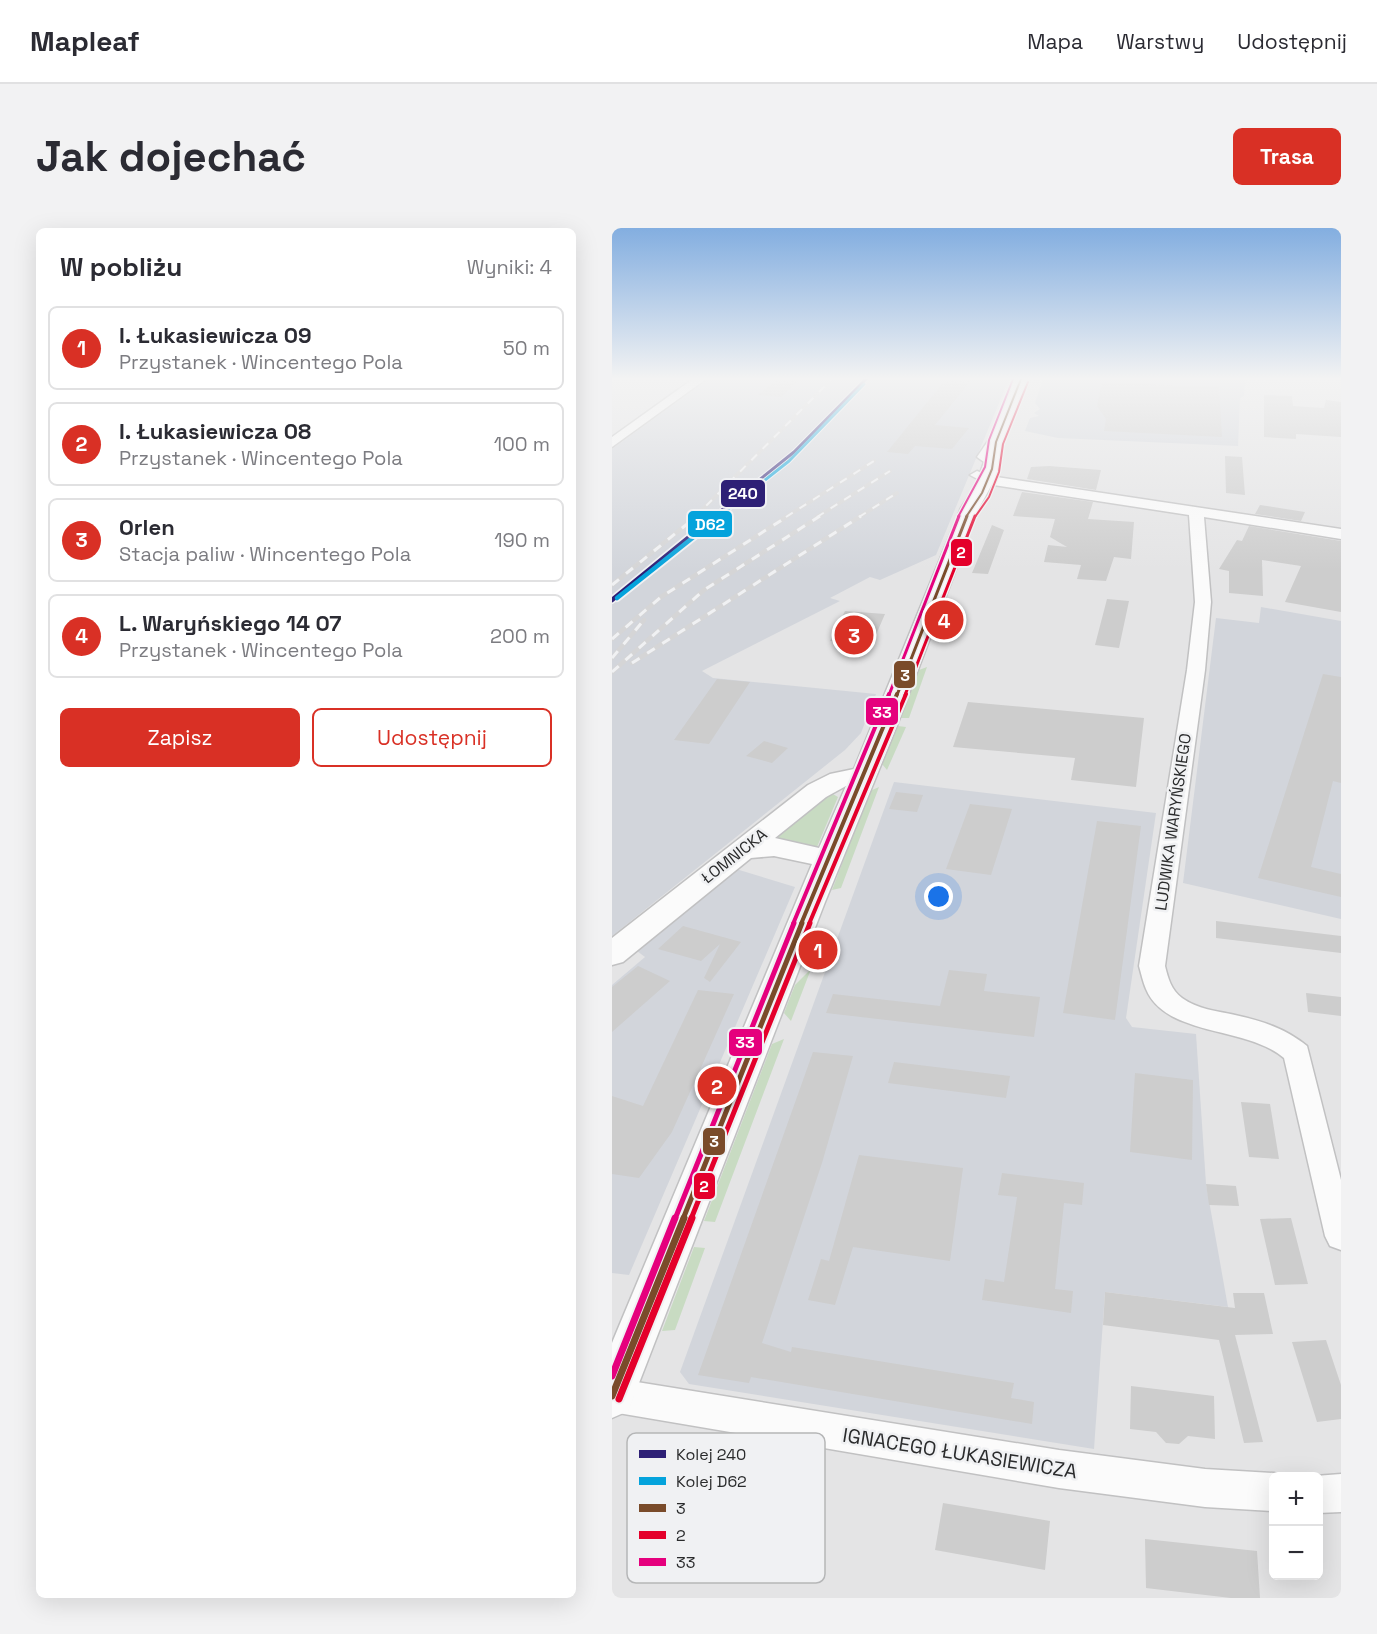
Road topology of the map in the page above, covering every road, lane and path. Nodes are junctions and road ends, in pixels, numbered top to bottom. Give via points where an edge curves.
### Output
1 (996, 443) edge
2 (982, 477) junction
3 (1196, 511) junction
4 (1341, 534) edge
5 (863, 777) junction
6 (742, 850) junction
7 (829, 859) junction
8 (612, 954) edge
9 (1341, 1236) edge
10 (612, 1396) edge
11 (1269, 1492) edge
12 (1341, 1493) edge
13 (1323, 1494) edge

1 - 2 street via 994,462
2 - 3 street
2 - 5 street via 982,493 970,508
3 - 4 street
3 - 9 street, LUDWIKA WARYŃSKIEGO via 1203,603 1153,979 1159,990 1183,1010 1220,1023 1273,1034 1289,1042 1303,1069
5 - 6 street, ŁOMNICKA via 847,776 833,781
5 - 7 street
6 - 7 street via 774,847
6 - 8 street, ŁOMNICKA
7 - 10 street
10 - 11 street, IGNACEGO ŁUKASIEWICZA via 1059,1469 1205,1488
12 - 13 street

